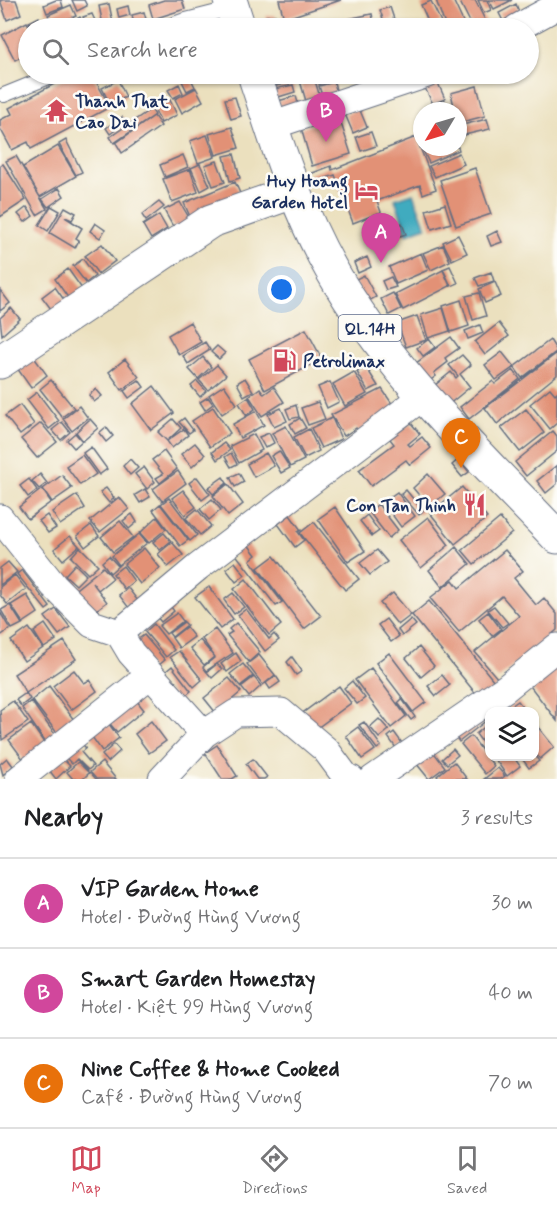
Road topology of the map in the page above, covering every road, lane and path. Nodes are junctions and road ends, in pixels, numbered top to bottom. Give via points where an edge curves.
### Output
1 (557, 6) edge
2 (234, 12) edge
3 (199, 18) edge
4 (536, 18) edge
5 (31, 84) edge
6 (257, 84) edge
7 (397, 84) edge
8 (4, 95) dead end
9 (271, 126) junction
10 (293, 192) junction
11 (0, 362) edge
12 (425, 395) junction
13 (0, 518) edge
14 (557, 537) edge
15 (119, 633) junction
16 (557, 647) edge
17 (150, 675) junction
18 (204, 734) junction
19 (19, 779) edge
20 (162, 779) edge
21 (351, 779) edge
22 (373, 779) edge

1 - 4 street
2 - 3 lane
5 - 8 lane
6 - 9 main road, QL.14H
7 - 9 street
9 - 10 main road, QL.14H
10 - 11 main road via 211,221
10 - 12 main road, QL.14H via 331,269 376,338
12 - 14 main road, QL.14H
12 - 15 street via 198,567
13 - 15 street via 54,586 92,624
15 - 17 street
16 - 22 street via 506,688
17 - 18 street
17 - 19 street
18 - 20 street
18 - 21 street via 236,713 281,712 326,750

